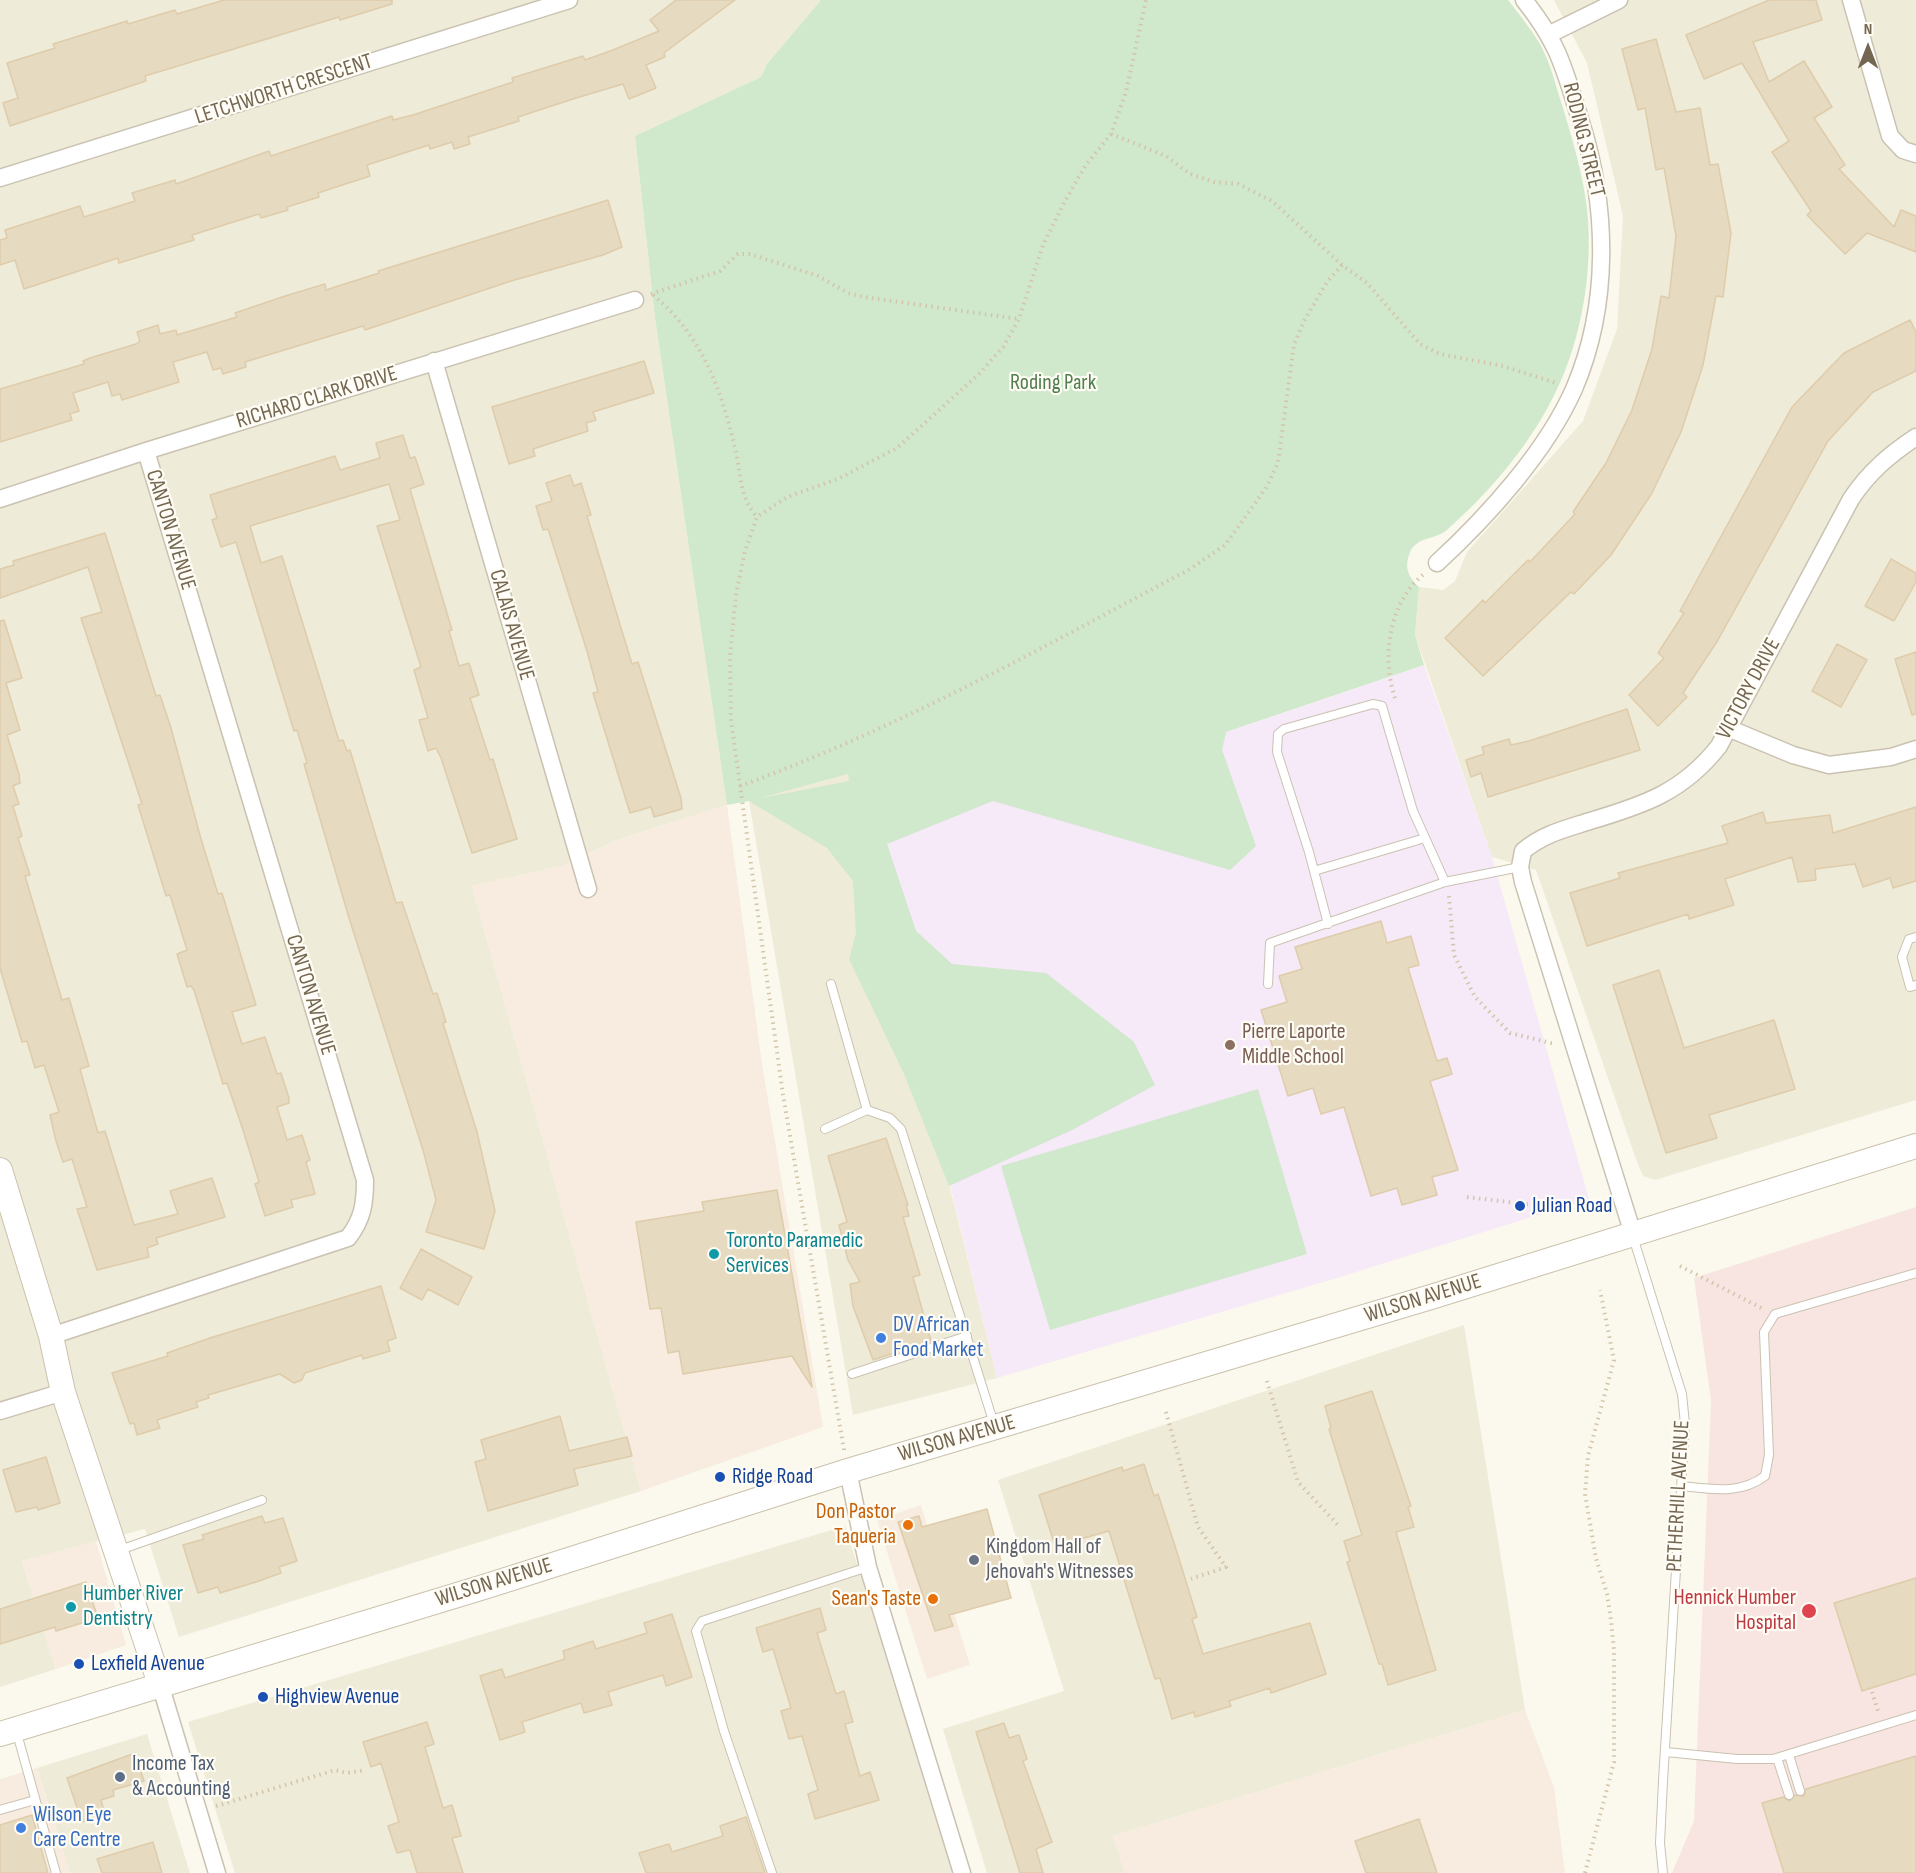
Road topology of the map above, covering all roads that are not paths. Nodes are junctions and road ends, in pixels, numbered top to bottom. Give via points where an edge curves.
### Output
1 (568, 0) edge
2 (1524, 0) edge
3 (1619, 0) edge
4 (1851, 0) edge
5 (1550, 34) junction
6 (1916, 154) edge
7 (0, 178) edge
8 (635, 300) road end
9 (434, 361) junction
10 (1916, 436) edge
11 (146, 451) junction
12 (0, 499) edge
13 (1437, 563) road end
14 (1728, 728) junction
15 (1916, 749) edge
16 (1425, 838) junction
17 (1520, 867) junction
18 (1314, 871) junction
19 (1445, 882) junction
20 (588, 889) dead end
21 (1328, 924) junction
22 (1916, 937) edge
23 (831, 984) dead end
24 (1268, 984) dead end
25 (1916, 986) edge
26 (867, 1110) junction
27 (825, 1129) dead end
28 (1916, 1146) edge
29 (0, 1170) edge
30 (1632, 1234) junction
31 (1916, 1273) edge
32 (51, 1336) junction
33 (967, 1336) junction
34 (852, 1374) dead end
35 (63, 1392) junction
36 (0, 1411) edge
37 (996, 1428) junction
38 (848, 1470) junction
39 (1681, 1486) junction
40 (262, 1500) dead end
41 (117, 1552) junction
42 (868, 1567) junction
43 (160, 1684) junction
44 (1916, 1715) edge
45 (8, 1732) edge
46 (1666, 1752) junction
47 (1790, 1755) junction
48 (1777, 1758) junction
49 (1800, 1791) dead end
50 (1789, 1795) dead end
51 (35, 1800) junction
52 (0, 1810) edge
53 (56, 1873) edge
54 (217, 1873) edge
55 (772, 1873) edge
56 (962, 1873) edge
57 (1663, 1873) edge

1 - 7 street, LETCHWORTH CRESCENT
2 - 5 street, RODING STREET
3 - 5 street
4 - 6 street via 1890,136 1903,150
5 - 13 street, RODING STREET via 1563,60 1585,134 1599,201 1601,250 1595,315 1574,389 1551,432 1513,481
8 - 9 street, RICHARD CLARK DRIVE
9 - 11 street, RICHARD CLARK DRIVE
9 - 20 street, CALAIS AVENUE
10 - 14 street, VICTORY DRIVE via 1868,474 1851,499
11 - 12 street, RICHARD CLARK DRIVE
11 - 32 street, CANTON AVENUE via 365,1180 365,1206 348,1238
14 - 15 street via 1829,765 1891,757
14 - 17 street, VICTORY DRIVE via 1703,766 1673,790 1619,813 1547,834 1523,851
16 - 18 lane
16 - 18 lane via 1413,811 1382,706 1373,704 1284,729 1278,734 1276,752
16 - 19 lane
17 - 19 lane
17 - 30 street
18 - 21 lane
19 - 21 lane
21 - 24 lane via 1269,943
22 - 25 lane via 1909,939 1902,957 1910,987
23 - 26 lane
26 - 27 lane
26 - 33 lane via 890,1118 901,1130
28 - 30 main road, WILSON AVENUE
29 - 32 main road
30 - 37 main road, WILSON AVENUE
30 - 39 lane, PETHERHILL AVENUE via 1682,1394 1685,1424
31 - 39 lane via 1775,1314 1764,1332 1769,1455 1766,1476 1752,1486 1727,1490
32 - 35 main road
33 - 34 lane
33 - 37 lane
35 - 36 street
35 - 41 main road
37 - 38 main road, WILSON AVENUE
38 - 42 street
38 - 43 main road, WILSON AVENUE via 487,1586
39 - 46 lane, PETHERHILL AVENUE
40 - 41 lane
41 - 43 main road
42 - 55 lane via 702,1621 696,1631 724,1731
42 - 56 street
43 - 45 main road, WILSON AVENUE
43 - 54 street
44 - 47 lane
45 - 51 lane
46 - 48 lane via 1737,1759
46 - 57 lane, PETHERHILL AVENUE via 1660,1843
47 - 48 lane
47 - 49 lane
48 - 50 lane
51 - 52 lane
51 - 53 lane

